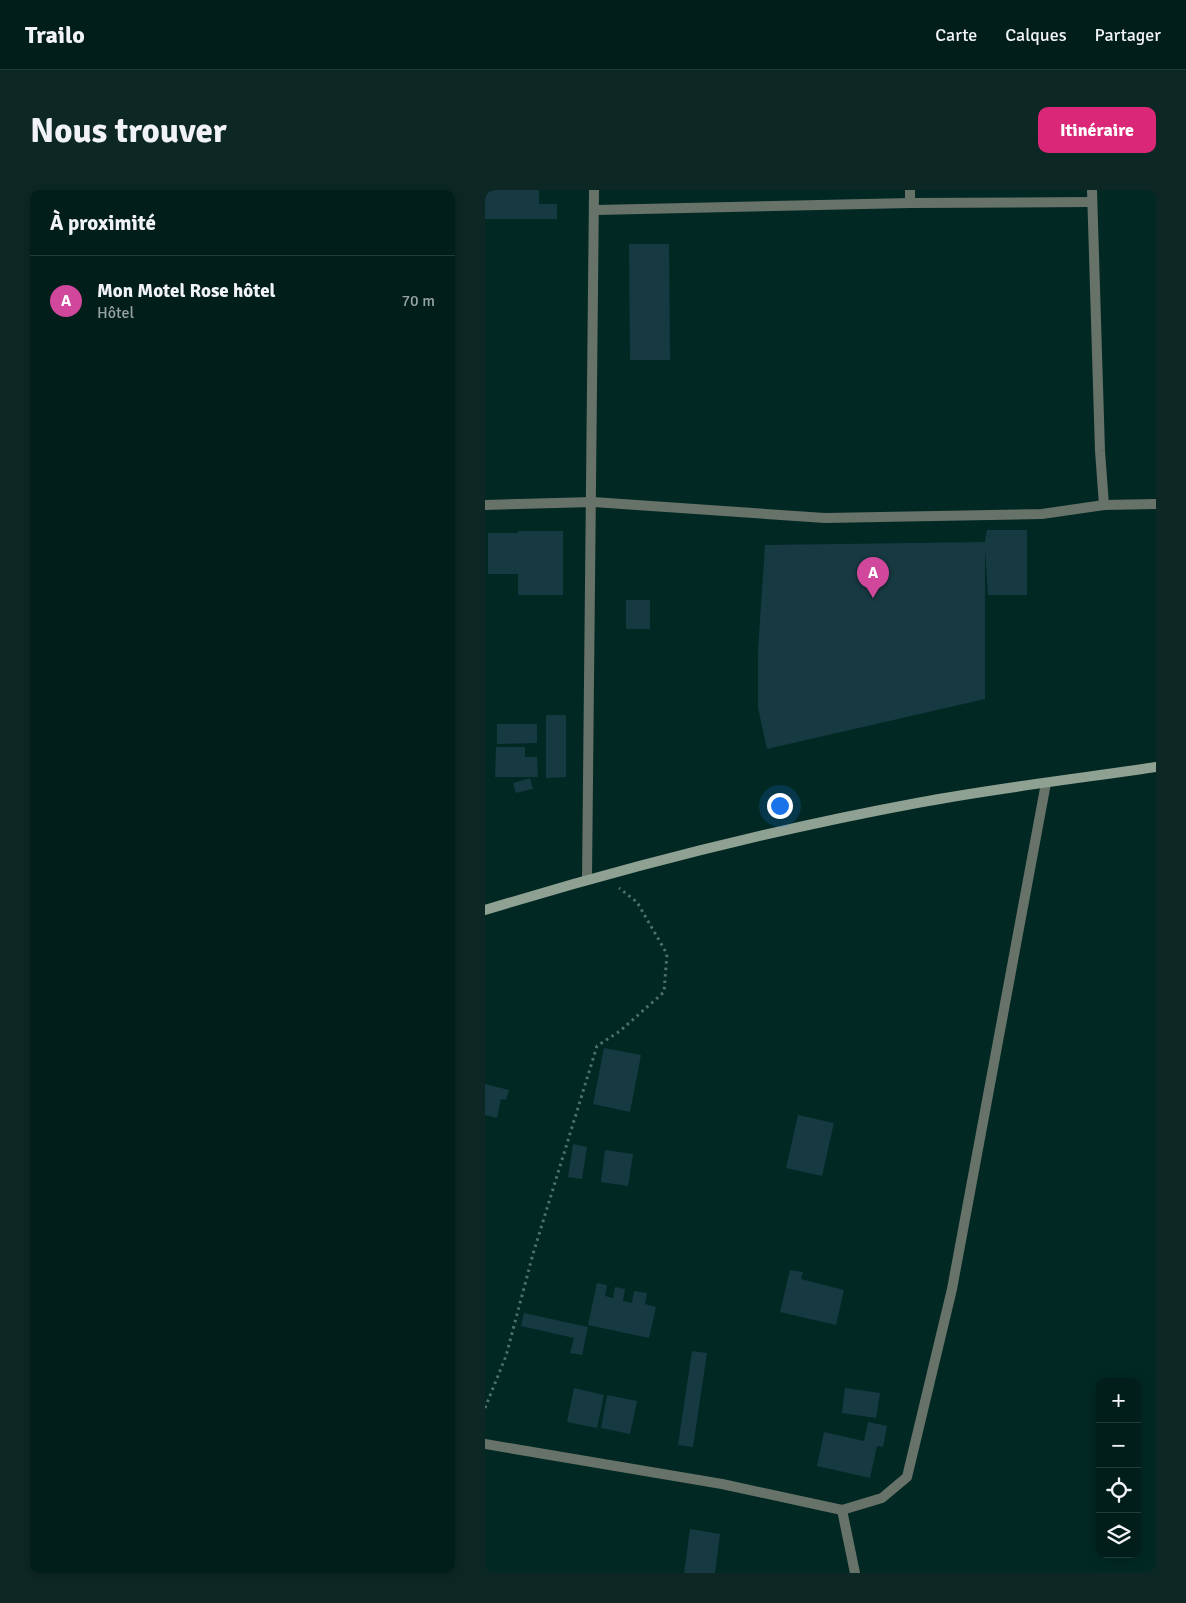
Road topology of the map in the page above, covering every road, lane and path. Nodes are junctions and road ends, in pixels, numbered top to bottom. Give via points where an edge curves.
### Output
1 (594, 190) edge
2 (910, 190) edge
3 (1092, 190) edge
4 (1092, 202) junction
5 (910, 203) junction
6 (595, 210) junction
7 (593, 502) junction
8 (1156, 504) edge
9 (485, 505) edge
10 (1104, 505) junction
11 (1156, 767) edge
12 (1046, 783) junction
13 (587, 879) junction
14 (614, 887) dead end
15 (485, 910) edge
16 (485, 1408) edge
17 (485, 1444) edge
18 (842, 1510) junction
19 (855, 1573) edge

1 - 6 street
2 - 5 street
3 - 4 street
4 - 5 street
4 - 10 street
5 - 6 street
6 - 7 street
7 - 9 street
7 - 10 street via 825,518 1042,514
7 - 13 street
8 - 10 street
11 - 12 main road
12 - 13 main road via 832,819
12 - 18 street via 952,1288 907,1476 882,1498
13 - 15 main road
14 - 16 path via 623,889 637,902 667,954 664,992 620,1031 597,1046 533,1254 506,1356
17 - 18 street via 722,1484
18 - 19 street

